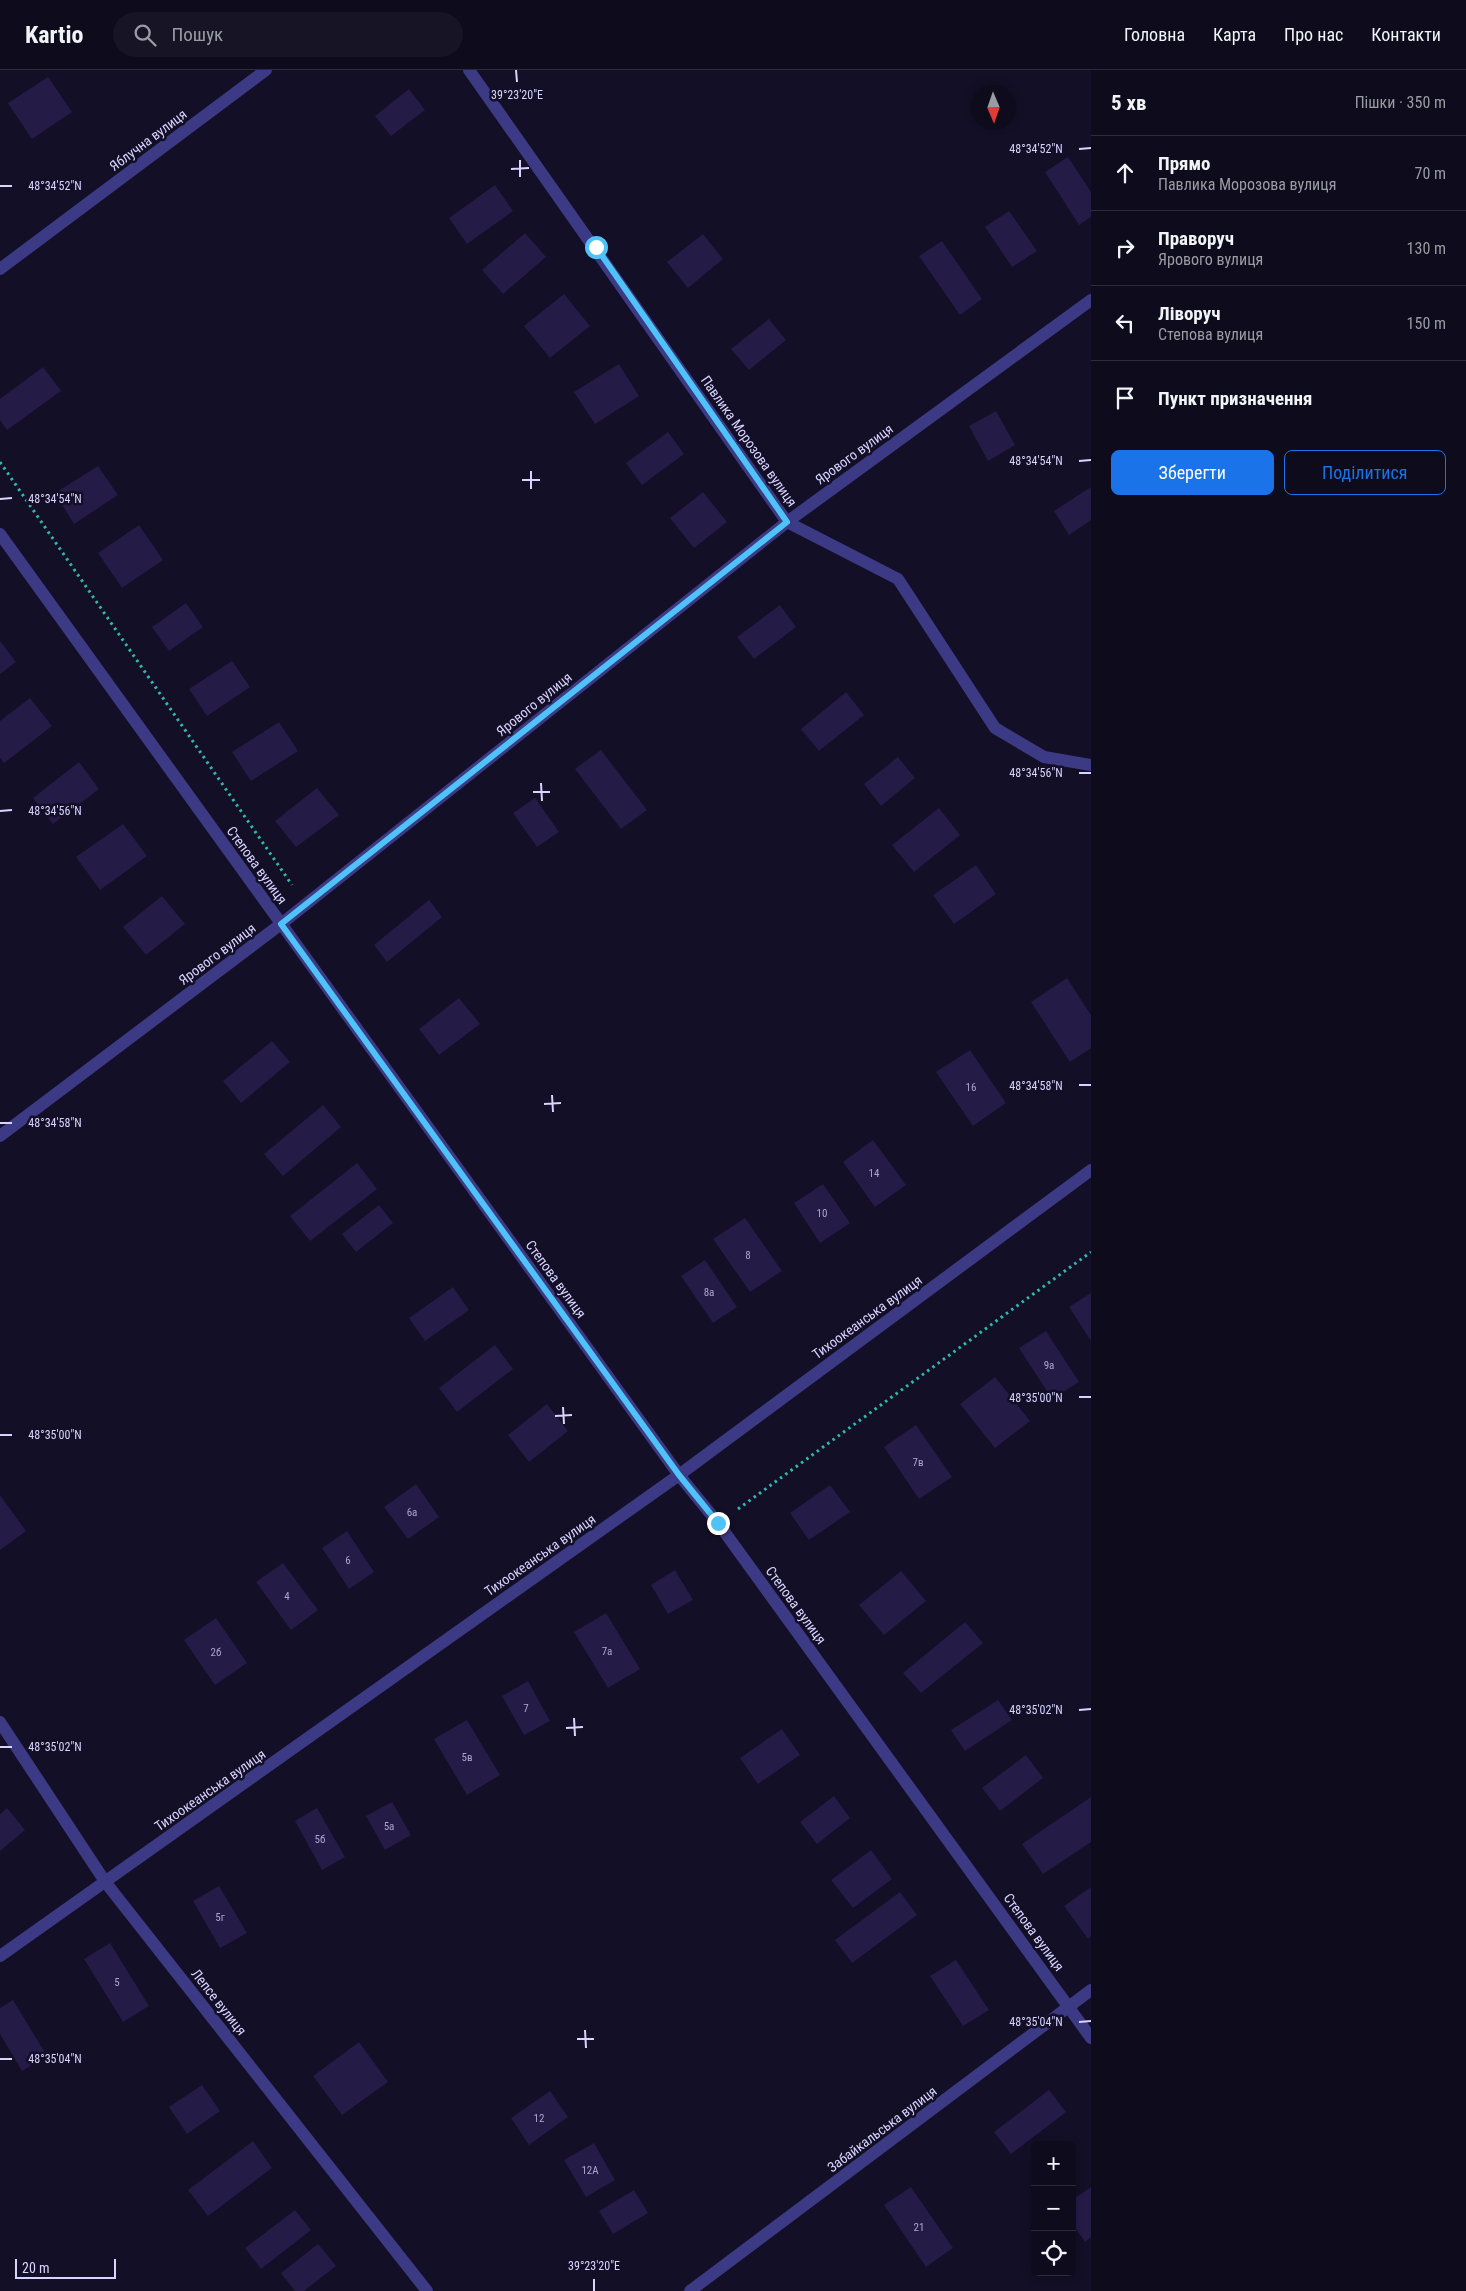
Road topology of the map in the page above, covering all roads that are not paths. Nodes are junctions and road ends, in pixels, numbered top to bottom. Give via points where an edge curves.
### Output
1 (266, 70) edge
2 (469, 70) edge
3 (0, 269) edge
4 (1091, 300) edge
5 (787, 522) junction
6 (0, 534) edge
7 (1091, 765) edge
8 (281, 924) junction
9 (0, 1136) edge
10 (1091, 1170) edge
11 (679, 1475) junction
12 (0, 1722) edge
13 (106, 1883) junction
14 (0, 1956) edge
15 (1091, 1990) edge
16 (1070, 2007) junction
17 (1091, 2038) edge
18 (427, 2291) edge
19 (690, 2291) edge

1 - 3 street, Яблучна вулиця
2 - 5 street, Павлика Морозова вулиця
4 - 5 street, Ярового вулиця
5 - 7 street, Павлика Морозова вулиця via 898,579 995,728 1044,757
5 - 8 street, Ярового вулиця
6 - 8 street, Степова вулиця
8 - 9 street, Ярового вулиця
8 - 11 street, Степова вулиця
10 - 11 street, Тихоокеанська вулиця
11 - 13 street, Тихоокеанська вулиця
11 - 16 street, Степова вулиця via 718,1523
12 - 13 street, Лепсе вулиця
13 - 14 street, Тихоокеанська вулиця
13 - 18 street, Лепсе вулиця
15 - 16 street, Забайкальська вулиця
16 - 17 street, Степова вулиця
16 - 19 street, Забайкальська вулиця

